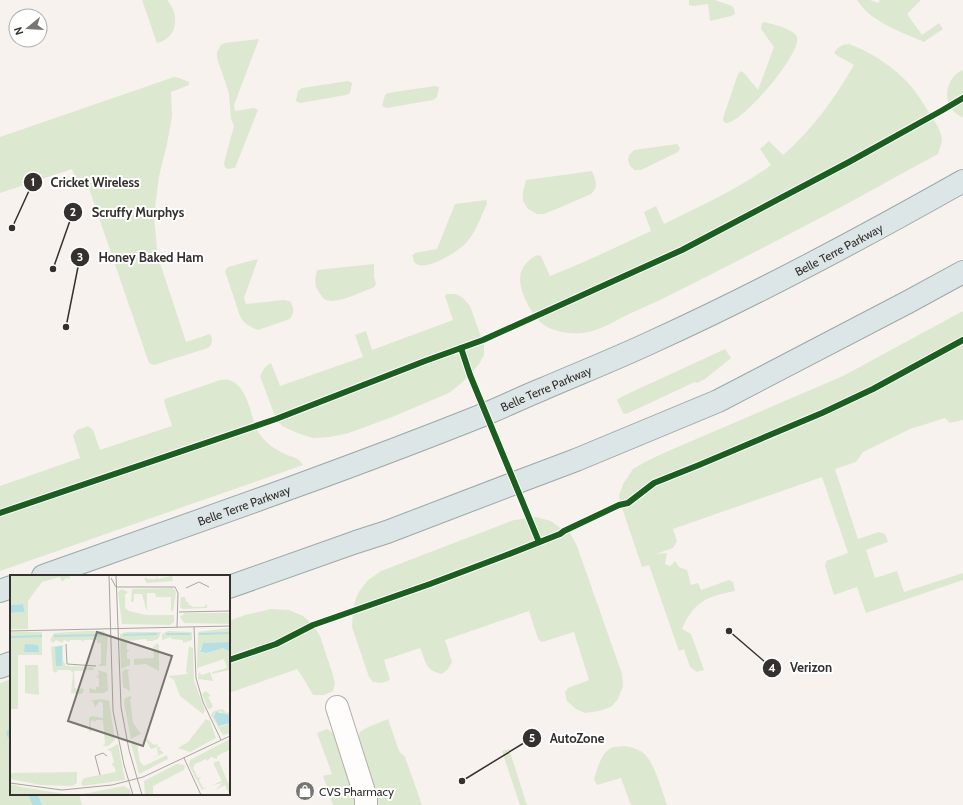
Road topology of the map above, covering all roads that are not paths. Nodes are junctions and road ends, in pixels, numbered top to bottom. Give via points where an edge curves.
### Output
1 (963, 181) edge
2 (963, 272) edge
3 (46, 575) edge
4 (10, 587) edge
5 (230, 588) edge
6 (0, 591) edge
7 (10, 663) edge
8 (0, 667) edge
9 (337, 708) dead end
10 (366, 805) edge

1 - 3 main road, Belle Terre Parkway via 776,283 654,342 378,457
2 - 5 main road via 718,401 576,460 387,532
4 - 6 main road
7 - 8 main road
9 - 10 lane via 366,798

